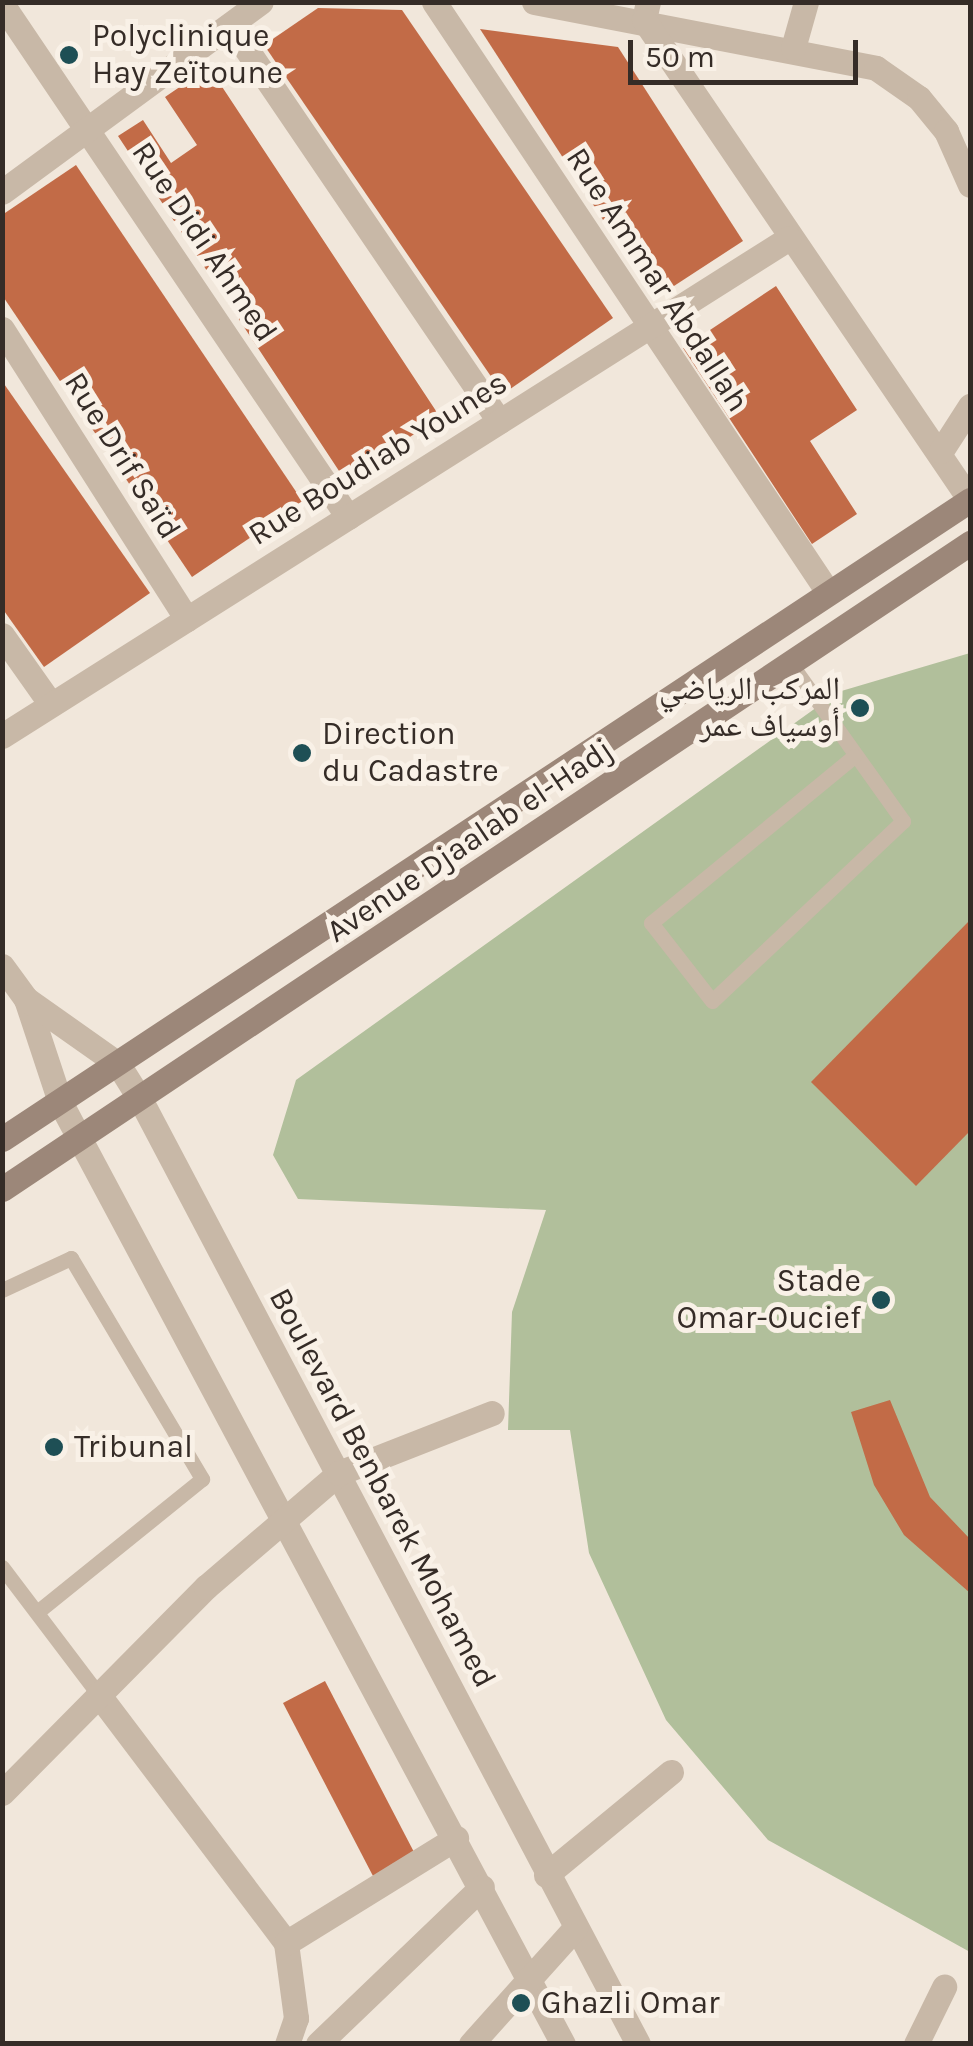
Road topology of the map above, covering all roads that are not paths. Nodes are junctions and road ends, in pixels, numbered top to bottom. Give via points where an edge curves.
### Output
1 (262, 2) edge
2 (434, 2) edge
3 (534, 2) edge
4 (806, 2) edge
5 (2, 4) edge
6 (646, 11) edge
7 (230, 26) junction
8 (793, 48) junction
9 (91, 130) junction
10 (970, 185) edge
11 (2, 192) edge
12 (789, 238) junction
13 (651, 325) junction
14 (2, 329) edge
15 (970, 406) edge
16 (500, 422) junction
17 (941, 451) junction
18 (970, 500) edge
19 (348, 518) junction
20 (970, 543) edge
21 (828, 592) junction
22 (187, 619) junction
23 (2, 635) edge
24 (791, 664) junction
25 (50, 704) junction
26 (2, 736) edge
27 (854, 756) junction
28 (2, 966) edge
29 (26, 999) junction
30 (118, 1064) junction
31 (139, 1097) junction
32 (60, 1102) junction
33 (82, 1137) junction
34 (2, 1139) edge
35 (2, 1188) edge
36 (2, 1290) edge
37 (492, 1414) dead end
38 (340, 1473) junction
39 (286, 1516) junction
40 (2, 1567) edge
41 (38, 1612) junction
42 (98, 1694) junction
43 (672, 1772) dead end
44 (2, 1793) edge
45 (456, 1838) junction
46 (546, 1875) junction
47 (482, 1887) junction
48 (575, 1928) junction
49 (286, 1943) junction
50 (528, 1982) junction
51 (944, 1987) dead end
52 (287, 2044) edge
53 (318, 2044) edge
54 (471, 2044) edge
55 (563, 2044) edge
56 (638, 2044) edge
57 (916, 2044) edge

1 - 7 street
2 - 13 street, Rue Ammar Abdallah
3 - 6 street
4 - 8 street
5 - 9 street, Rue Didi Ahmed
6 - 8 street
6 - 12 street
7 - 9 street
7 - 16 street
8 - 10 street via 876,68 919,98 946,131
9 - 11 street
9 - 19 street, Rue Didi Ahmed
12 - 13 street, Rue Boudiab Younes
12 - 17 street
13 - 16 street, Rue Boudiab Younes
13 - 21 street, Rue Ammar Abdallah
14 - 22 street, Rue Drif Saïd
15 - 17 street
16 - 19 street, Rue Boudiab Younes
17 - 18 street
18 - 21 main road, Avenue Djaalab el-Hadj
19 - 22 street, Rue Boudiab Younes
20 - 24 main road, Avenue Djaalab el-Hadj
21 - 30 main road, Avenue Djaalab el-Hadj
22 - 25 street, Rue Boudiab Younes
23 - 25 street
24 - 27 lane
24 - 31 main road, Avenue Djaalab el-Hadj
25 - 26 street, Rue Boudiab Younes
27 - 27 lane via 903,821 712,1000 652,923
28 - 29 street, Boulevard Benbarek Mohamed
29 - 30 street, Boulevard Benbarek Mohamed
29 - 32 street, Boulevard Benbarek Mohamed
30 - 31 street, Boulevard Benbarek Mohamed
30 - 32 main road, Avenue Djaalab el-Hadj
31 - 33 main road, Avenue Djaalab el-Hadj
31 - 38 street, Boulevard Benbarek Mohamed
32 - 33 street, Boulevard Benbarek Mohamed
32 - 34 main road, Avenue Djaalab el-Hadj
33 - 35 main road, Avenue Djaalab el-Hadj
33 - 39 street, Boulevard Benbarek Mohamed
36 - 41 lane via 71,1258 202,1479
37 - 38 street
38 - 39 street
38 - 46 street, Boulevard Benbarek Mohamed
39 - 42 street
39 - 45 street, Boulevard Benbarek Mohamed
40 - 41 lane
41 - 42 lane
42 - 44 street
42 - 49 street
43 - 46 street
45 - 47 street, Boulevard Benbarek Mohamed
45 - 49 street
46 - 48 street, Boulevard Benbarek Mohamed
47 - 50 street, Boulevard Benbarek Mohamed
47 - 53 street
48 - 50 street
48 - 56 street, Boulevard Benbarek Mohamed
49 - 52 street via 296,2018
50 - 54 street
50 - 55 street, Boulevard Benbarek Mohamed
51 - 57 street

